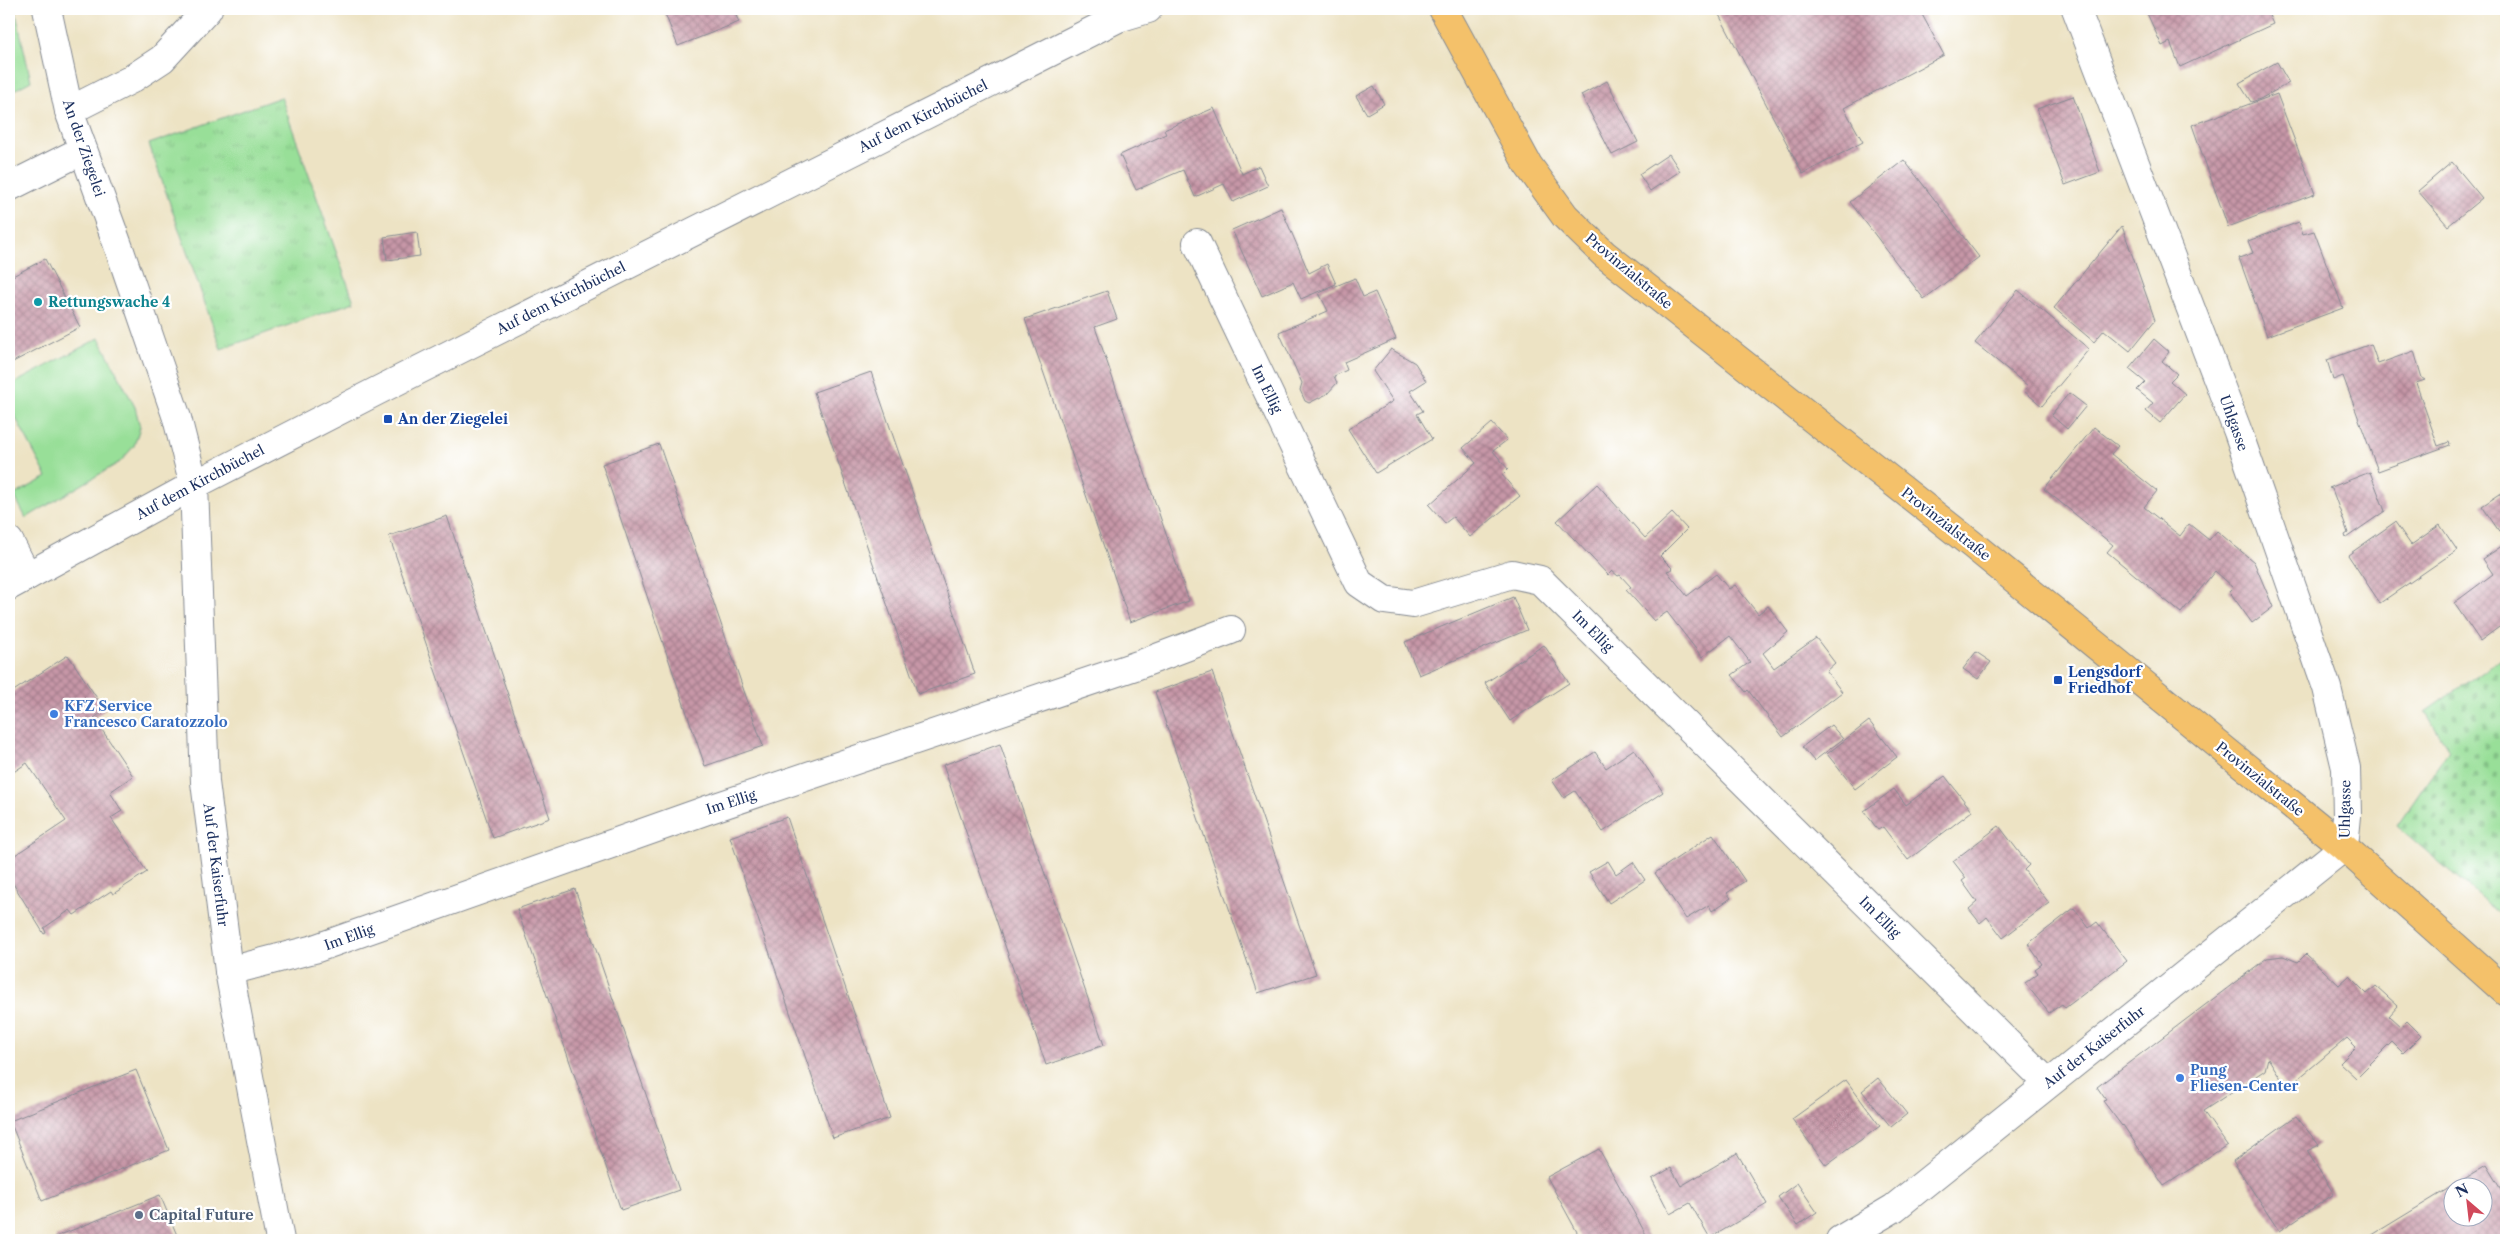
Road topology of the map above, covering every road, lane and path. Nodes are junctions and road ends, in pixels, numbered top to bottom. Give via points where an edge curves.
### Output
1 (47, 9) edge
2 (208, 9) edge
3 (1148, 9) edge
4 (1443, 9) edge
5 (2076, 9) edge
6 (1124, 14) edge
7 (69, 111) junction
8 (83, 150) junction
9 (9, 186) edge
10 (1197, 243) dead end
11 (194, 484) junction
12 (9, 541) edge
13 (18, 581) edge
14 (1231, 630) dead end
15 (2344, 847) junction
16 (229, 970) junction
17 (2506, 992) edge
18 (2048, 1083) junction
19 (280, 1240) edge
20 (1840, 1240) edge

1 - 7 street, An der Ziegelei
2 - 7 street via 162,58 130,80
3 - 6 street, Auf dem Kirchbüchel
4 - 15 main road, Provinzialstraße via 1528,165 1565,216 1604,254 1974,546
5 - 15 street, Uhlgasse via 2238,432 2328,688 2346,768
6 - 11 street, Auf dem Kirchbüchel
7 - 8 street, An der Ziegelei
8 - 9 street
8 - 11 street, An der Ziegelei via 177,418
10 - 18 street, Im Ellig via 1359,582 1384,600 1413,604 1512,574 1540,580
11 - 13 street, Auf dem Kirchbüchel
11 - 16 street, Auf der Kaiserfuhr via 205,782
12 - 13 street
14 - 16 street, Im Ellig via 314,949
15 - 17 main road, Provinzialstraße
15 - 18 street, Auf der Kaiserfuhr
16 - 19 street, Auf der Kaiserfuhr
18 - 20 street, Auf der Kaiserfuhr via 1894,1208

